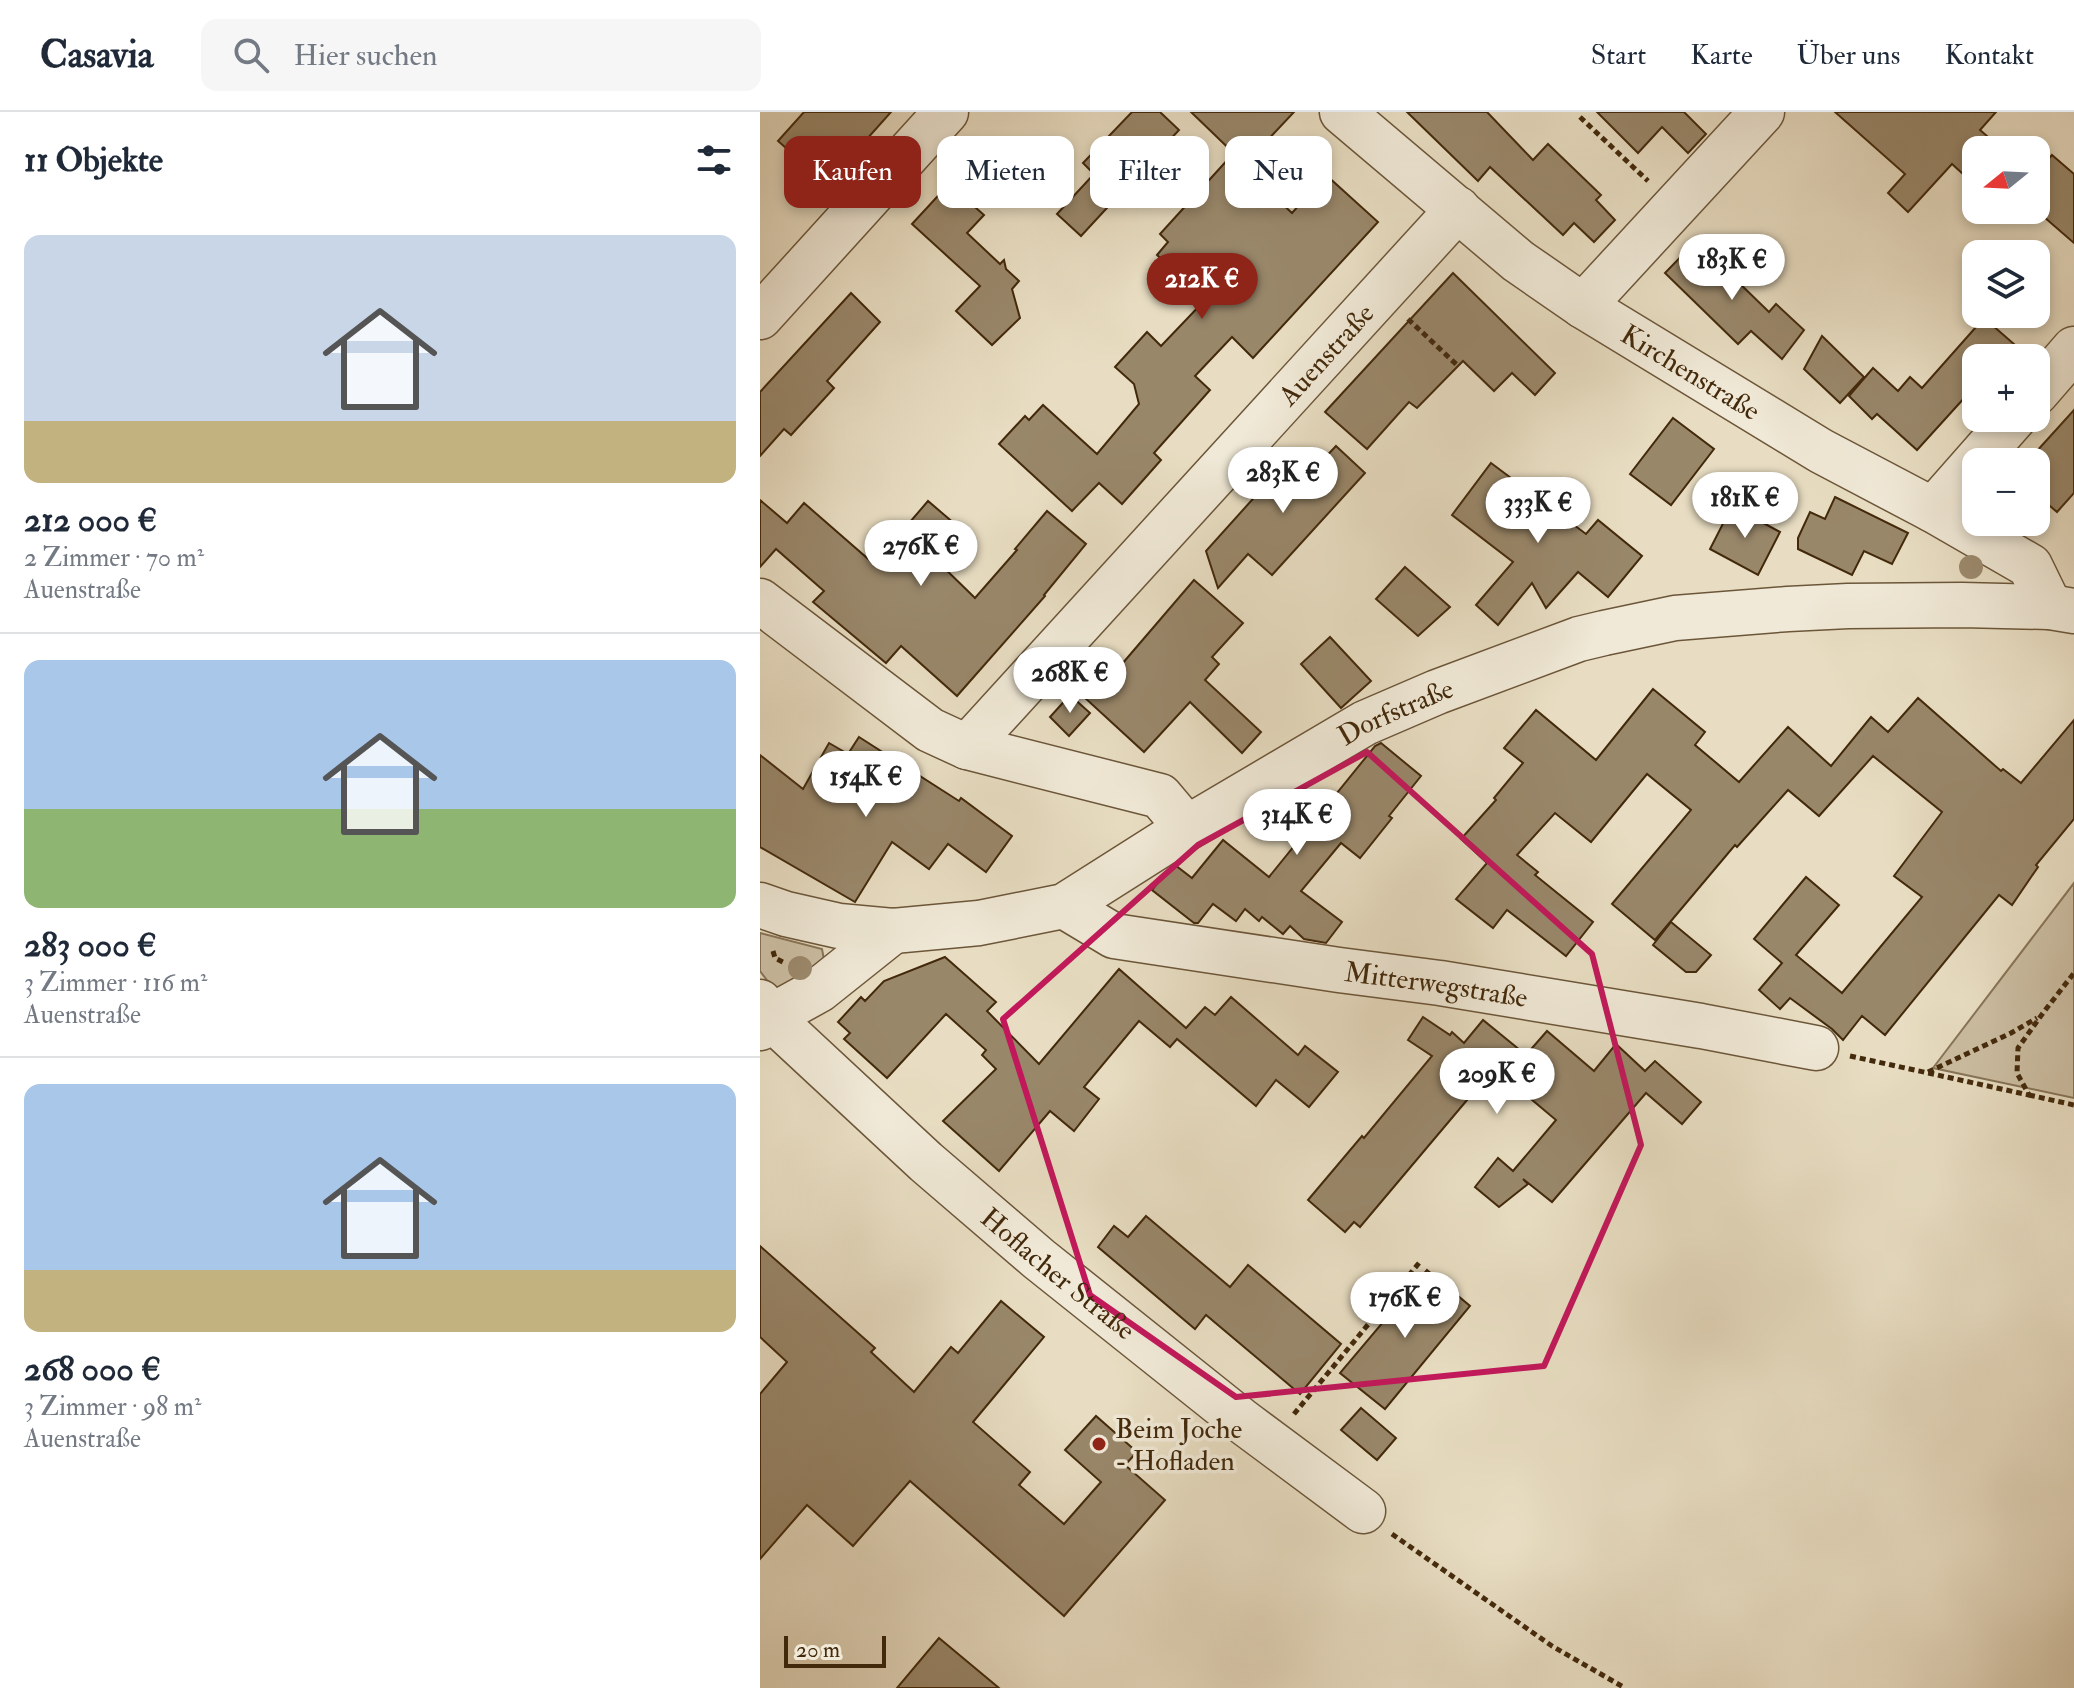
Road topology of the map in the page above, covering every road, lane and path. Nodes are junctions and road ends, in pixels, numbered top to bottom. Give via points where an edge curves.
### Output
1 (946, 112) edge
2 (1342, 112) edge
3 (1762, 112) edge
4 (1580, 117) dead end
5 (1675, 207) junction
6 (1458, 209) junction
7 (1381, 294) junction
8 (1583, 306) junction
9 (760, 317) edge
10 (2074, 349) edge
11 (1457, 365) dead end
12 (2050, 377) edge
13 (2002, 432) edge
14 (1933, 510) junction
15 (760, 601) edge
16 (2062, 609) edge
17 (967, 747) junction
18 (1187, 828) junction
19 (760, 905) edge
20 (1064, 906) junction
21 (893, 931) junction
22 (2074, 973) edge
23 (2041, 1015) junction
24 (763, 1016) edge
25 (1816, 1048) joint
26 (1927, 1072) junction
27 (2029, 1095) junction
28 (2074, 1105) edge
29 (1419, 1263) dead end
30 (1271, 1442) junction
31 (1363, 1511) joint
32 (1625, 1688) edge

1 - 9 street
2 - 6 street, Kirchenstraße
3 - 5 street
4 - 5 path
5 - 8 street
6 - 7 street, Auenstraße
6 - 8 street, Kirchenstraße via 1518,261
7 - 11 path
7 - 17 street, Auenstraße
8 - 14 street, Kirchenstraße via 1821,451
10 - 12 street
13 - 14 street
14 - 16 street, Kirchenstraße via 2030,566
15 - 17 street via 930,730
16 - 18 street, Dorfstraße via 1788,609 1675,618 1579,639 1365,723
17 - 18 street via 1160,796
18 - 20 street, Dorfstraße
19 - 21 street, Dorfstraße via 839,926
20 - 21 street, Dorfstraße via 979,923
20 - 25 street, Mitterwegstraße via 1114,936 1440,983
21 - 24 street, Hoflacher Straße via 819,990
22 - 23 path
23 - 26 path
23 - 27 path via 2018,1048 2017,1073
24 - 30 street, Hoflacher Straße via 1039,1259
25 - 26 path
26 - 27 path
27 - 28 path
29 - 30 path
30 - 31 street, Hoflacher Straße
31 - 32 path via 1552,1646

